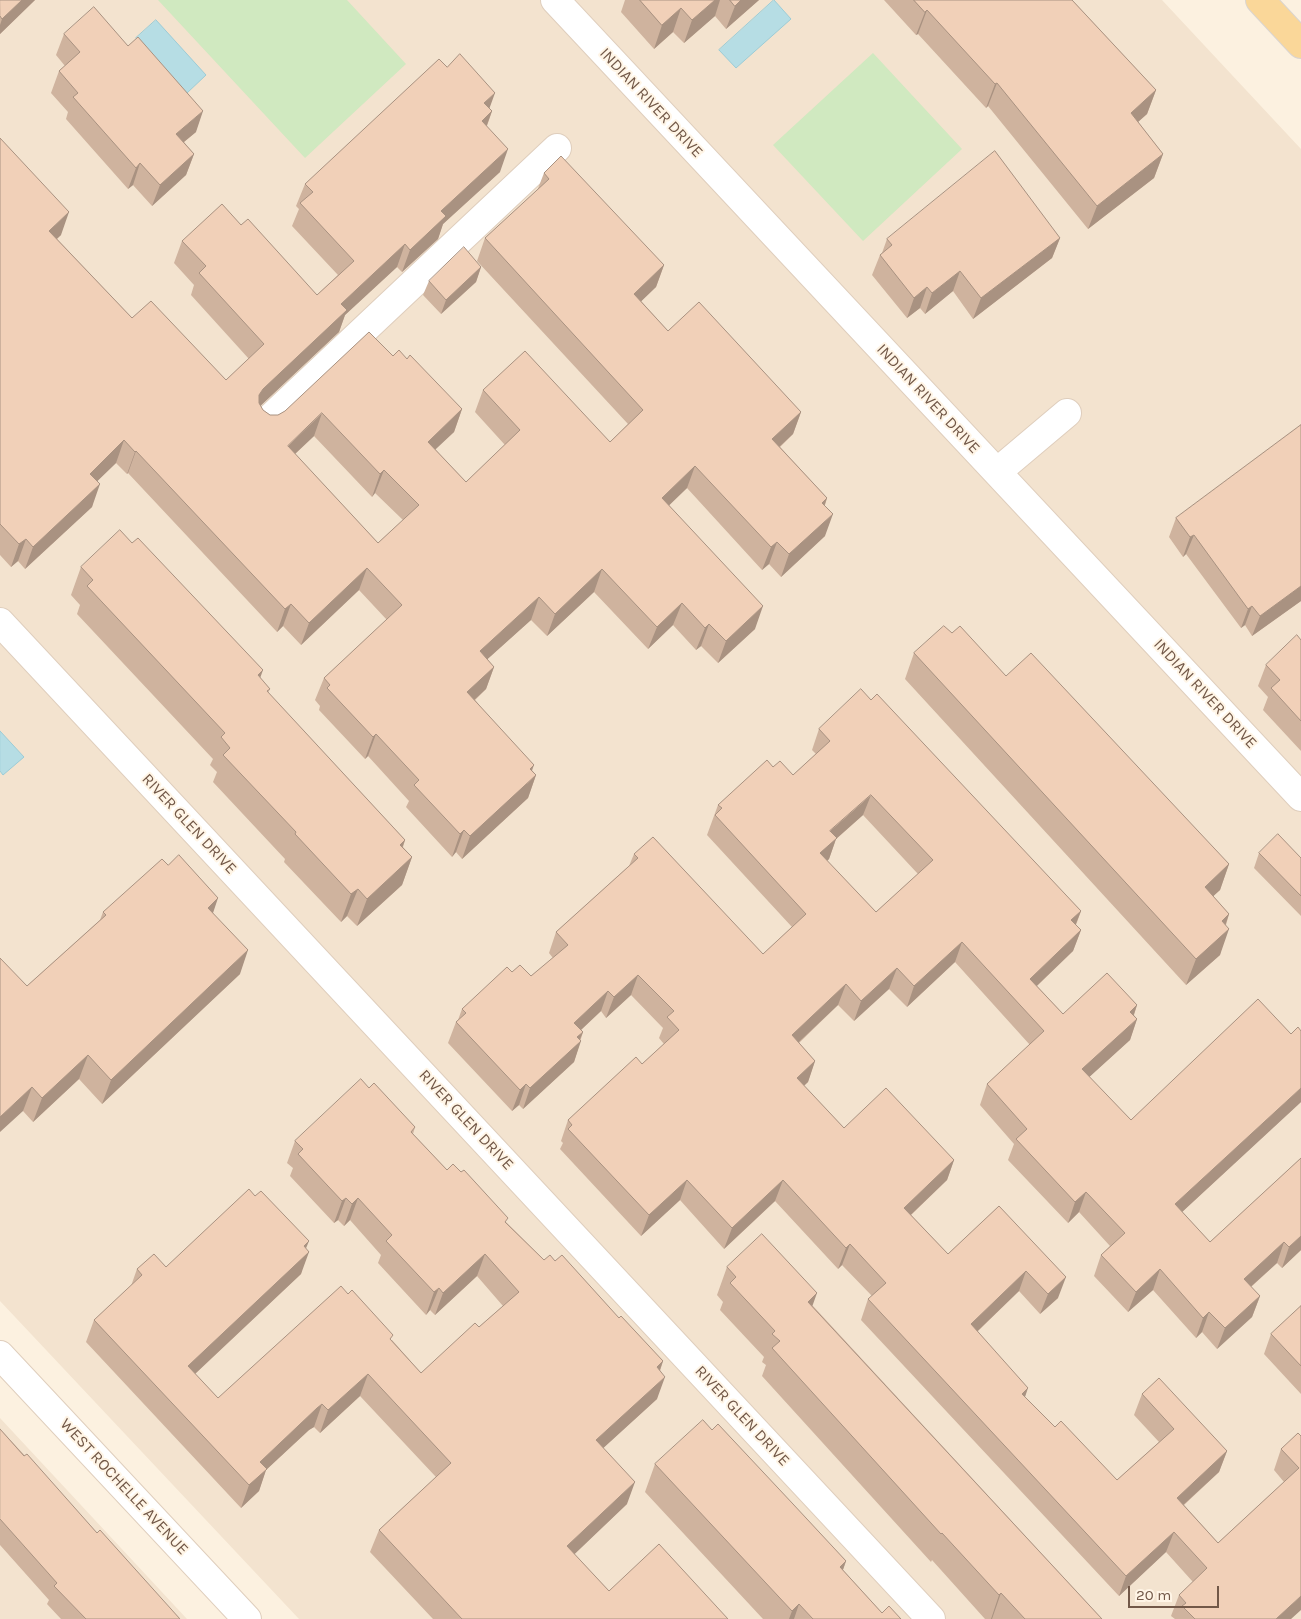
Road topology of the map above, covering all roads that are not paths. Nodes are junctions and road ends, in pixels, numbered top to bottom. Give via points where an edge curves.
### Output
1 (555, 0) edge
2 (1260, 0) edge
3 (1301, 44) edge
4 (558, 148) dead end
5 (1067, 413) dead end
6 (266, 422) edge
7 (997, 472) junction
8 (0, 622) edge
9 (1301, 797) edge
10 (0, 1355) edge
11 (247, 1619) edge
12 (931, 1619) edge

1 - 7 street, INDIAN RIVER DRIVE
2 - 3 main road
4 - 6 street
5 - 7 street
7 - 9 street, INDIAN RIVER DRIVE
8 - 12 street, RIVER GLEN DRIVE
10 - 11 street, WEST ROCHELLE AVENUE

